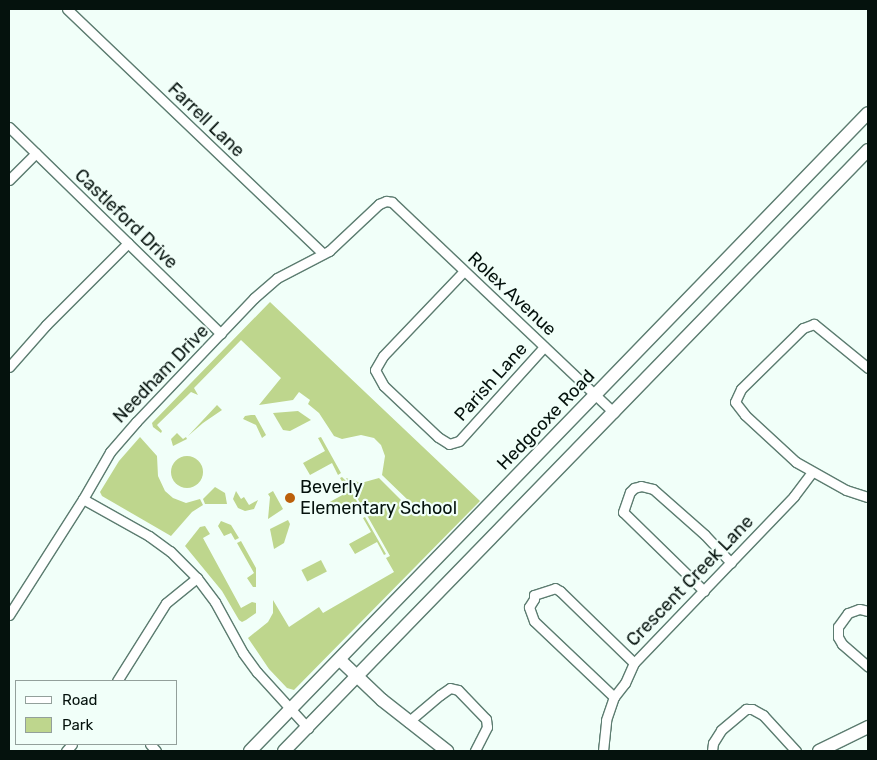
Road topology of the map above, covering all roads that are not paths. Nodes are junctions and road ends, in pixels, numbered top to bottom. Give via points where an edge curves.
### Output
1 (67, 9) edge
2 (868, 113) edge
3 (9, 127) edge
4 (868, 150) edge
5 (36, 153) junction
6 (9, 180) edge
7 (386, 201) joint
8 (128, 243) junction
9 (323, 254) junction
10 (464, 271) junction
11 (221, 334) junction
12 (544, 347) junction
13 (9, 367) edge
14 (868, 368) edge
15 (594, 394) junction
16 (614, 413) junction
17 (812, 472) junction
18 (868, 497) edge
19 (83, 499) junction
20 (731, 563) junction
21 (198, 578) junction
22 (704, 591) junction
23 (868, 611) edge
24 (9, 615) edge
25 (340, 660) junction
26 (634, 663) junction
27 (868, 667) edge
28 (358, 677) junction
29 (118, 680) edge
30 (614, 696) junction
31 (291, 710) junction
32 (408, 722) junction
33 (868, 727) edge
34 (308, 728) junction
35 (250, 751) edge
36 (284, 751) edge
37 (447, 751) edge
38 (475, 751) edge
39 (602, 751) edge
40 (712, 751) edge
41 (796, 751) edge
42 (819, 751) edge

1 - 9 street, Farrell Lane
2 - 15 main road, Hedgcoxe Road
3 - 5 street, Castleford Drive
4 - 16 main road
5 - 6 street
5 - 8 street, Castleford Drive
7 - 9 street, Needham Drive
7 - 10 street, Rolex Avenue via 392,202
8 - 11 street, Castleford Drive
8 - 13 street
9 - 11 street, Needham Drive via 277,278
10 - 12 street, Rolex Avenue
10 - 12 street, Parish Lane via 384,356 375,370 384,386 438,437 448,444 459,442
11 - 19 street, Needham Drive via 110,452
12 - 15 street, Rolex Avenue
14 - 17 street via 814,324 803,328 741,390 735,402 744,415 796,462
15 - 16 street, Rolex Avenue
15 - 25 main road, Hedgcoxe Road
16 - 28 main road
17 - 18 street via 846,490
17 - 20 street, Crescent Creek Lane via 794,496
19 - 21 street via 149,536
19 - 24 street, Needham Drive
20 - 22 street, Crescent Creek Lane
20 - 22 street via 653,489 641,486 630,492 623,512
21 - 29 street via 166,603
21 - 31 street via 243,653
22 - 26 street, Crescent Creek Lane
23 - 27 street via 848,612 838,627 842,644
25 - 28 main road
25 - 31 main road, Hedgcoxe Road
26 - 30 street, Crescent Creek Lane via 625,683
26 - 30 street via 560,590 555,588 534,595 530,607 534,621
28 - 32 main road
28 - 34 main road
30 - 39 street, Crescent Creek Lane via 606,720
31 - 34 street
31 - 35 main road, Hedgcoxe Road
32 - 37 main road
32 - 38 street via 440,694 450,688 458,690 486,718 487,727
33 - 42 main road
34 - 36 main road
40 - 41 street via 721,730 746,709 752,709 763,715

